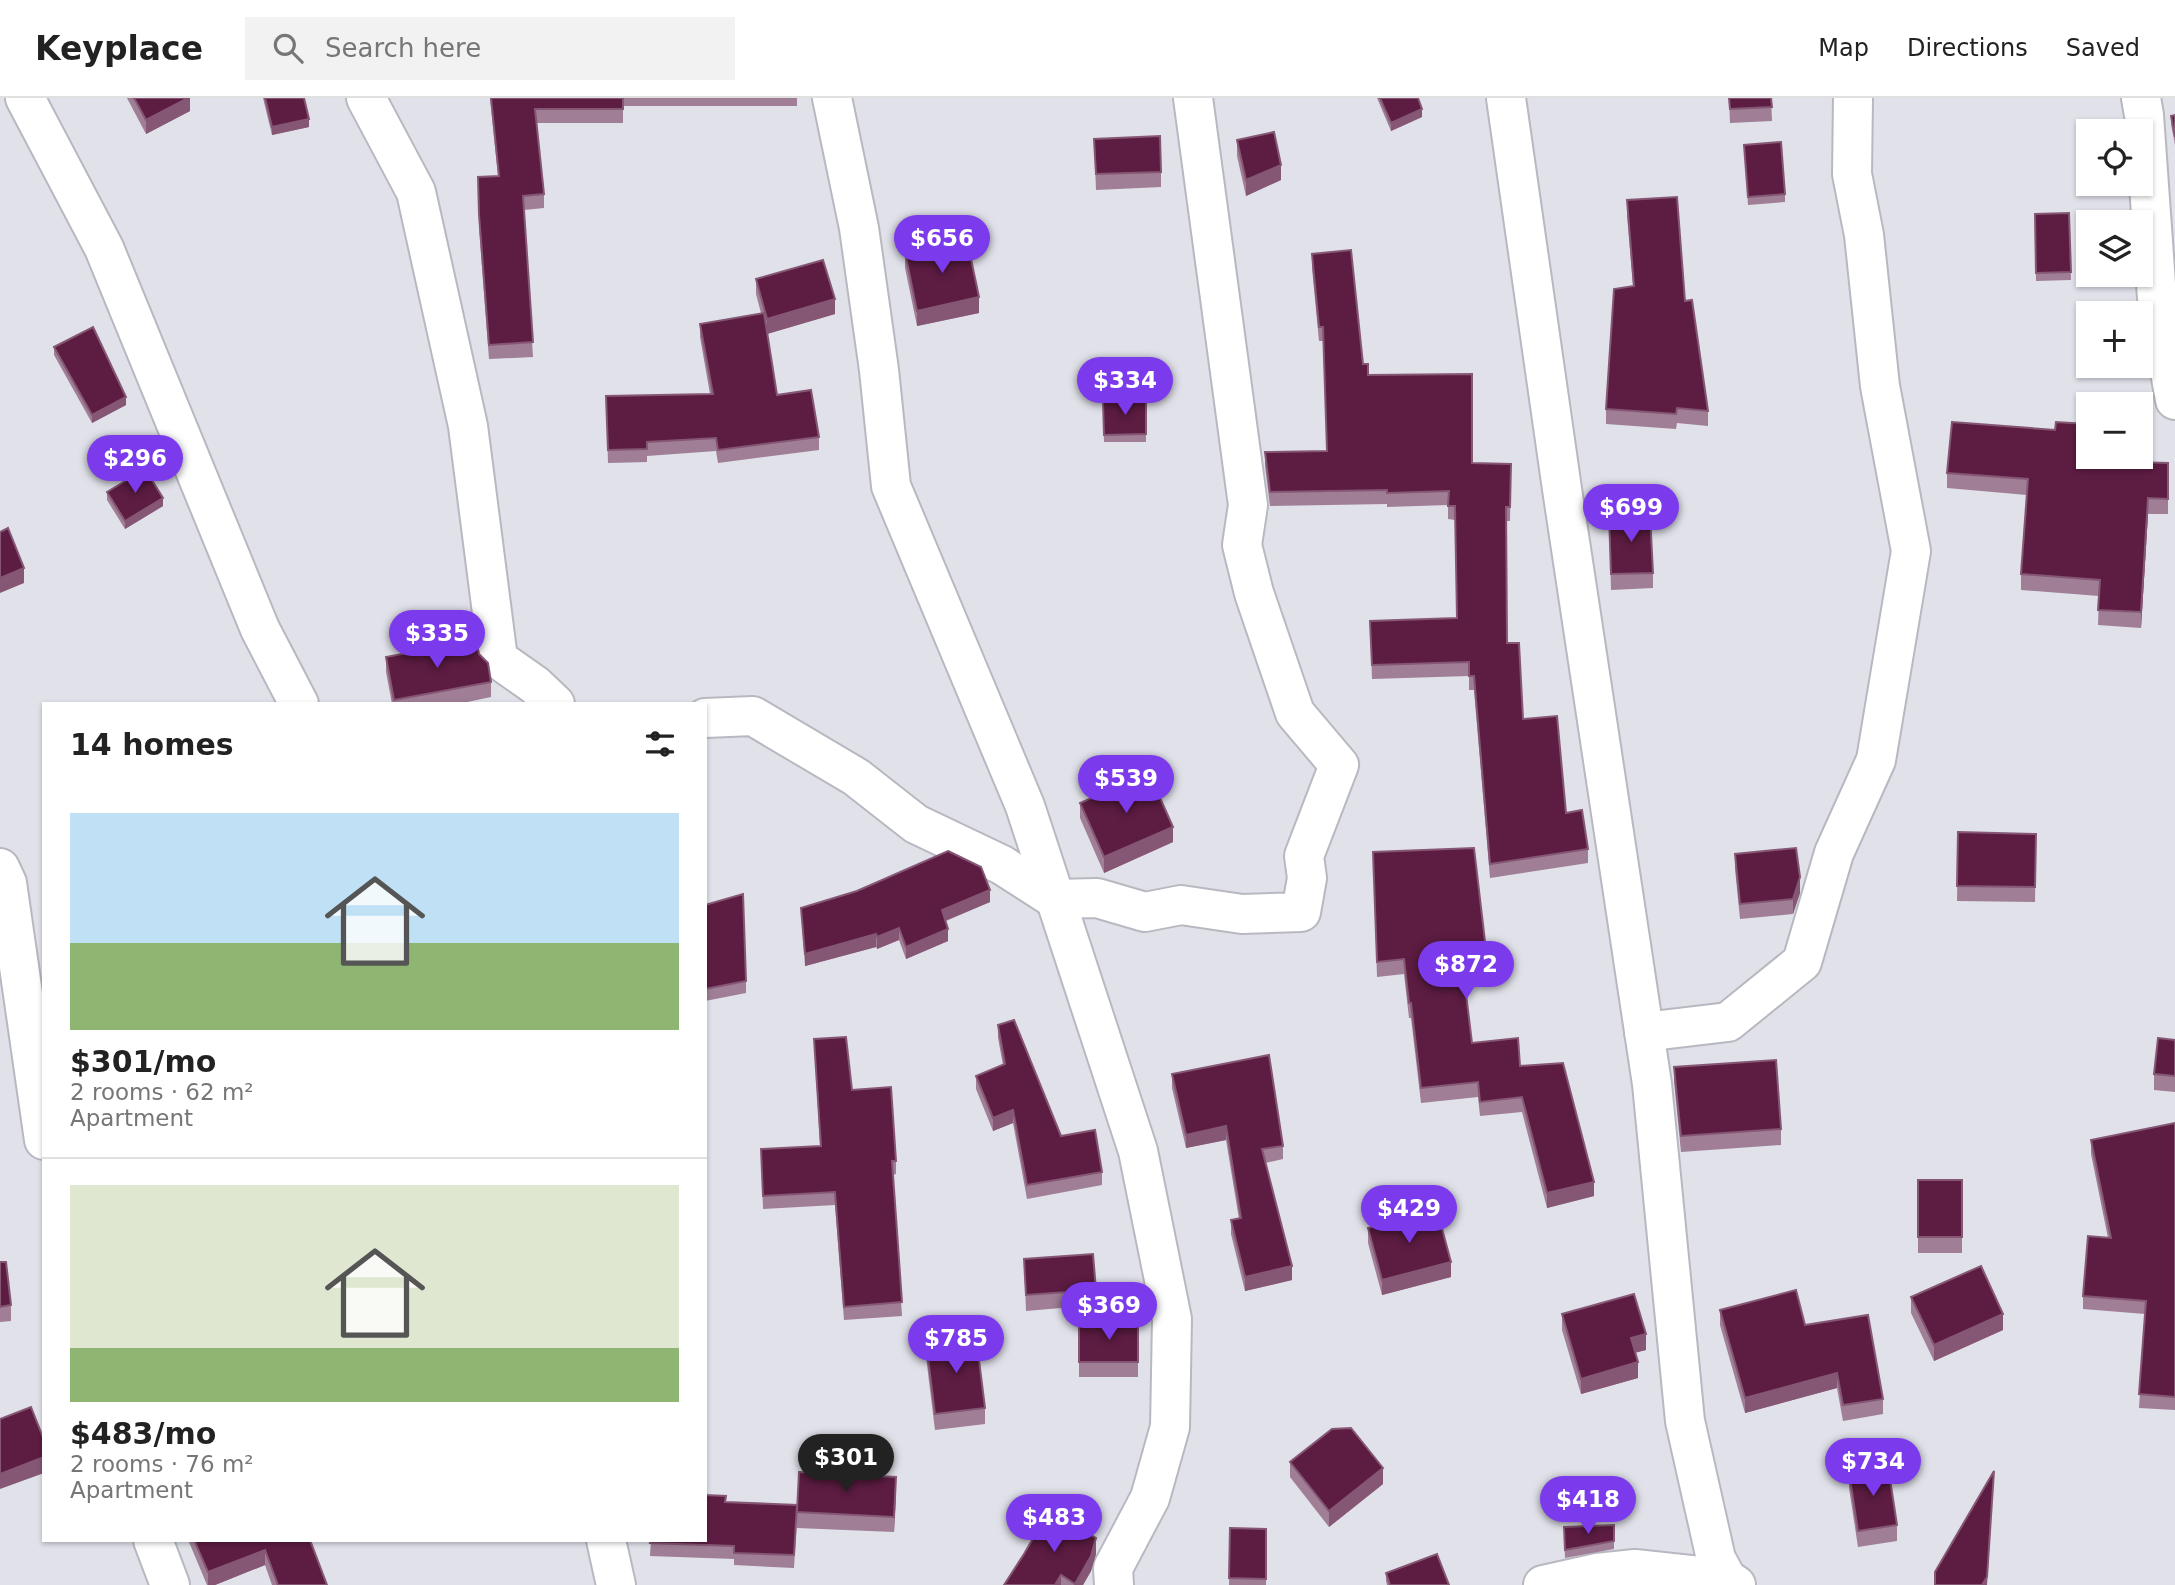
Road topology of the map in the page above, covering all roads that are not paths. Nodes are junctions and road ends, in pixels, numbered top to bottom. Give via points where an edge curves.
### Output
1 (25, 98) edge
2 (366, 98) edge
3 (832, 98) edge
4 (1192, 98) edge
5 (1506, 98) edge
6 (1853, 98) edge
7 (2141, 98) edge
8 (2175, 400) edge
9 (298, 702) edge
10 (552, 702) edge
11 (707, 718) edge
12 (0, 868) edge
13 (1055, 900) junction
14 (1644, 1032) junction
15 (42, 1126) edge
16 (154, 1542) edge
17 (606, 1542) edge
18 (1732, 1582) edge
19 (170, 1585) edge
20 (616, 1585) edge
21 (1114, 1585) edge
22 (1543, 1585) edge

1 - 9 street via 104,248 260,629
2 - 10 street via 416,192 468,426 498,659
3 - 13 street via 859,228 891,486 1026,806
4 - 13 street via 1248,505 1242,545 1295,713 1339,765 1304,856 1307,878 1301,912 1242,914 1181,905 1145,912 1097,898
5 - 14 street
6 - 14 street via 1852,174 1864,235 1880,386 1911,551 1875,760 1834,853 1802,962 1728,1022
7 - 8 street via 2157,298
11 - 13 street via 753,716 856,776 916,824 1002,865
12 - 15 street via 7,883
13 - 21 street via 1138,1151 1172,1320 1170,1427 1150,1498 1114,1568
14 - 18 street via 1685,1421 1716,1559
16 - 19 street
17 - 20 street
18 - 22 street via 1635,1569

